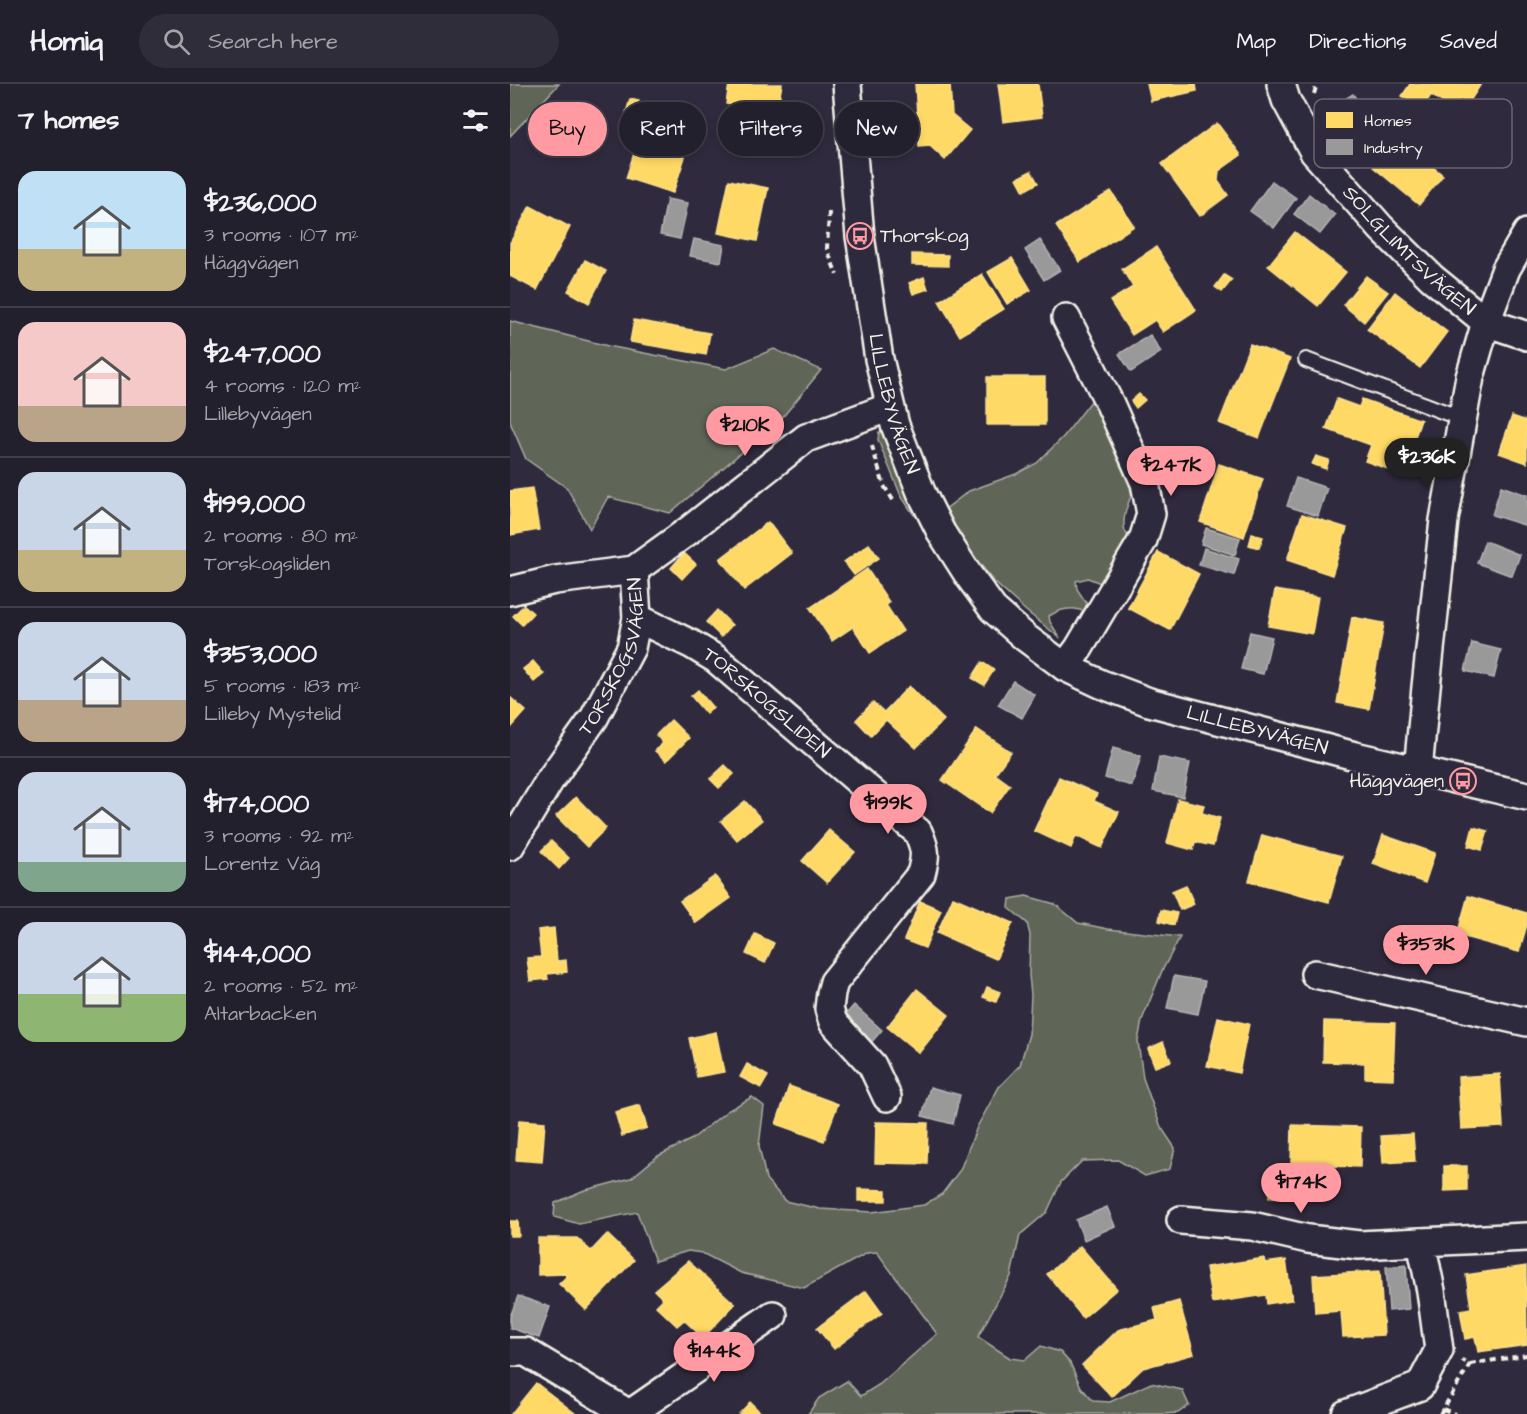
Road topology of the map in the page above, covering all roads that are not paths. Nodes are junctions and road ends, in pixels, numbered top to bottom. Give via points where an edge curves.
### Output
1 (846, 84) edge
2 (1281, 84) edge
3 (1314, 152) edge
4 (1327, 168) edge
5 (1527, 233) edge
6 (1066, 318) dead end
7 (1486, 322) junction
8 (1527, 336) edge
9 (1306, 360) dead end
10 (890, 407) junction
11 (1463, 419) junction
12 (634, 570) junction
13 (510, 591) edge
14 (637, 618) junction
15 (1065, 667) junction
16 (1418, 770) junction
17 (1527, 796) edge
18 (510, 846) edge
19 (1315, 974) dead end
20 (1527, 1022) edge
21 (887, 1097) dead end
22 (1181, 1220) dead end
23 (1527, 1237) edge
24 (1421, 1242) junction
25 (773, 1315) dead end
26 (510, 1352) edge
27 (629, 1414) edge
28 (1346, 1414) edge

1 - 10 street, LILLEBYVÄGEN via 860,236
2 - 3 street, SOLGLIMTSVÄGEN
4 - 7 street, SOLGLIMTSVÄGEN via 1432,278
5 - 7 street via 1506,269
6 - 15 street via 1141,473 1151,514 1143,540
7 - 8 street
7 - 11 street
9 - 11 lane
10 - 12 street, TORSKOGSVÄGEN via 806,438
10 - 15 street, LILLEBYVÄGEN via 921,492 969,576 993,609
11 - 16 street via 1443,520
12 - 13 street via 555,580
12 - 14 street, TORSKOGSVÄGEN
14 - 18 street, TORSKOGSVÄGEN via 631,648 594,718
14 - 21 street, TORSKOGSLIDEN via 716,658 918,831 926,857 921,874 834,982 831,993 833,1022 872,1065
15 - 16 street, LILLEBYVÄGEN via 1149,702
16 - 17 street, LILLEBYVÄGEN
19 - 20 street
22 - 24 street via 1252,1226 1308,1239 1359,1245
23 - 24 street
24 - 28 street via 1439,1350 1420,1386
25 - 27 street
26 - 27 street via 525,1352

